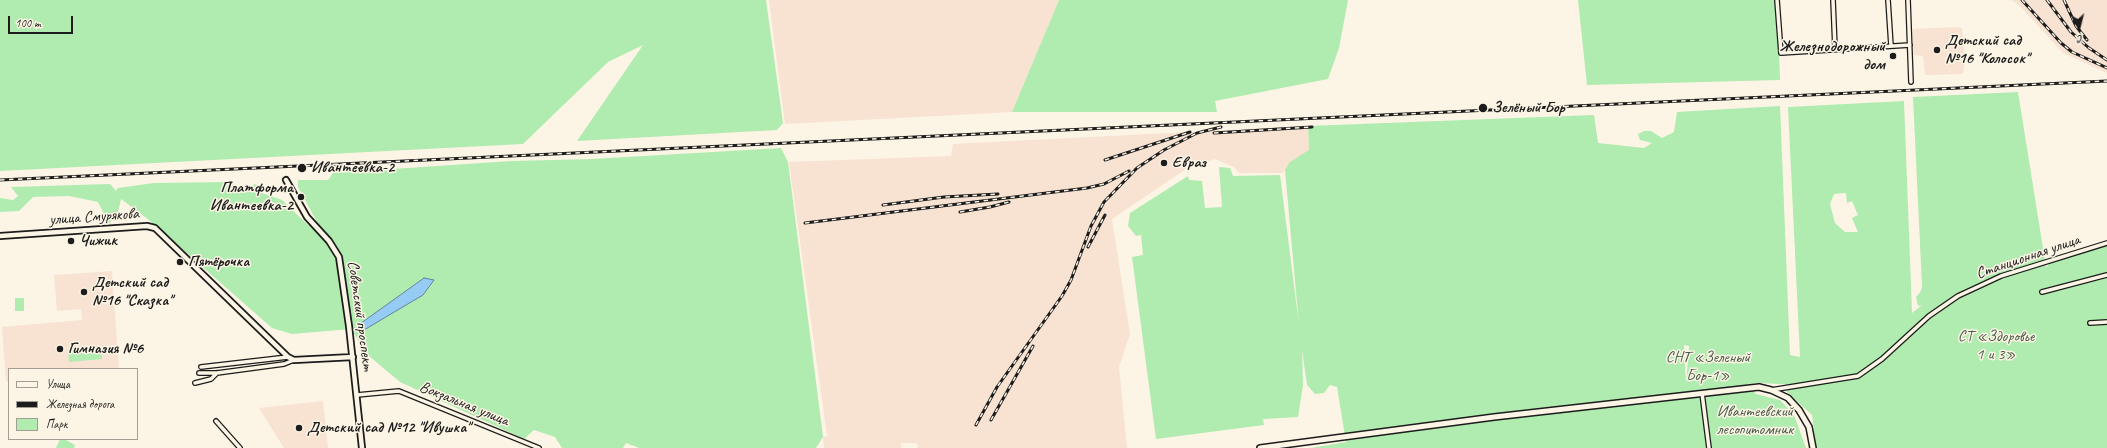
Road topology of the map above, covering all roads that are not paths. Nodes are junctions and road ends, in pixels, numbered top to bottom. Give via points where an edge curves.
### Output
1 (1777, 0) edge
2 (1833, 0) edge
3 (1888, 0) edge
4 (1908, 0) edge
5 (1910, 45) junction
6 (1891, 46) junction
7 (1835, 48) junction
8 (1911, 82) dead end
9 (286, 180) dead end
10 (0, 236) edge
11 (2107, 242) edge
12 (2107, 275) edge
13 (2042, 292) dead end
14 (2107, 322) edge
15 (2090, 323) dead end
16 (288, 357) junction
17 (353, 357) junction
18 (294, 360) junction
19 (201, 367) dead end
20 (199, 373) dead end
21 (217, 373) junction
22 (195, 383) dead end
23 (1771, 390) junction
24 (1702, 393) junction
25 (357, 395) junction
26 (216, 421) dead end
27 (240, 448) edge
28 (362, 448) edge
29 (538, 448) edge
30 (1260, 448) edge
31 (1709, 448) edge
32 (1813, 448) edge

1 - 7 street via 1781,53
2 - 7 street
3 - 6 street
4 - 5 street
5 - 6 street
5 - 8 street
6 - 7 street
9 - 17 street, Советский проспект via 307,217 329,241 339,257
10 - 16 street, улица Смурякова via 147,226 155,228
11 - 23 street, Станционная улица via 2001,276 1958,296 1929,316 1882,359 1858,376
12 - 13 street
14 - 15 street
16 - 18 street, улица Смурякова
16 - 19 street
17 - 18 street, улица Смурякова
17 - 25 street, Советский проспект
18 - 21 street via 284,364
20 - 21 street
21 - 22 street via 211,379
23 - 24 main road via 1753,388
23 - 32 main road via 1788,398 1799,410 1810,427
24 - 30 main road
24 - 31 street
25 - 28 street, Советский проспект
25 - 29 street, Вокзальная улица via 399,390
26 - 27 street

